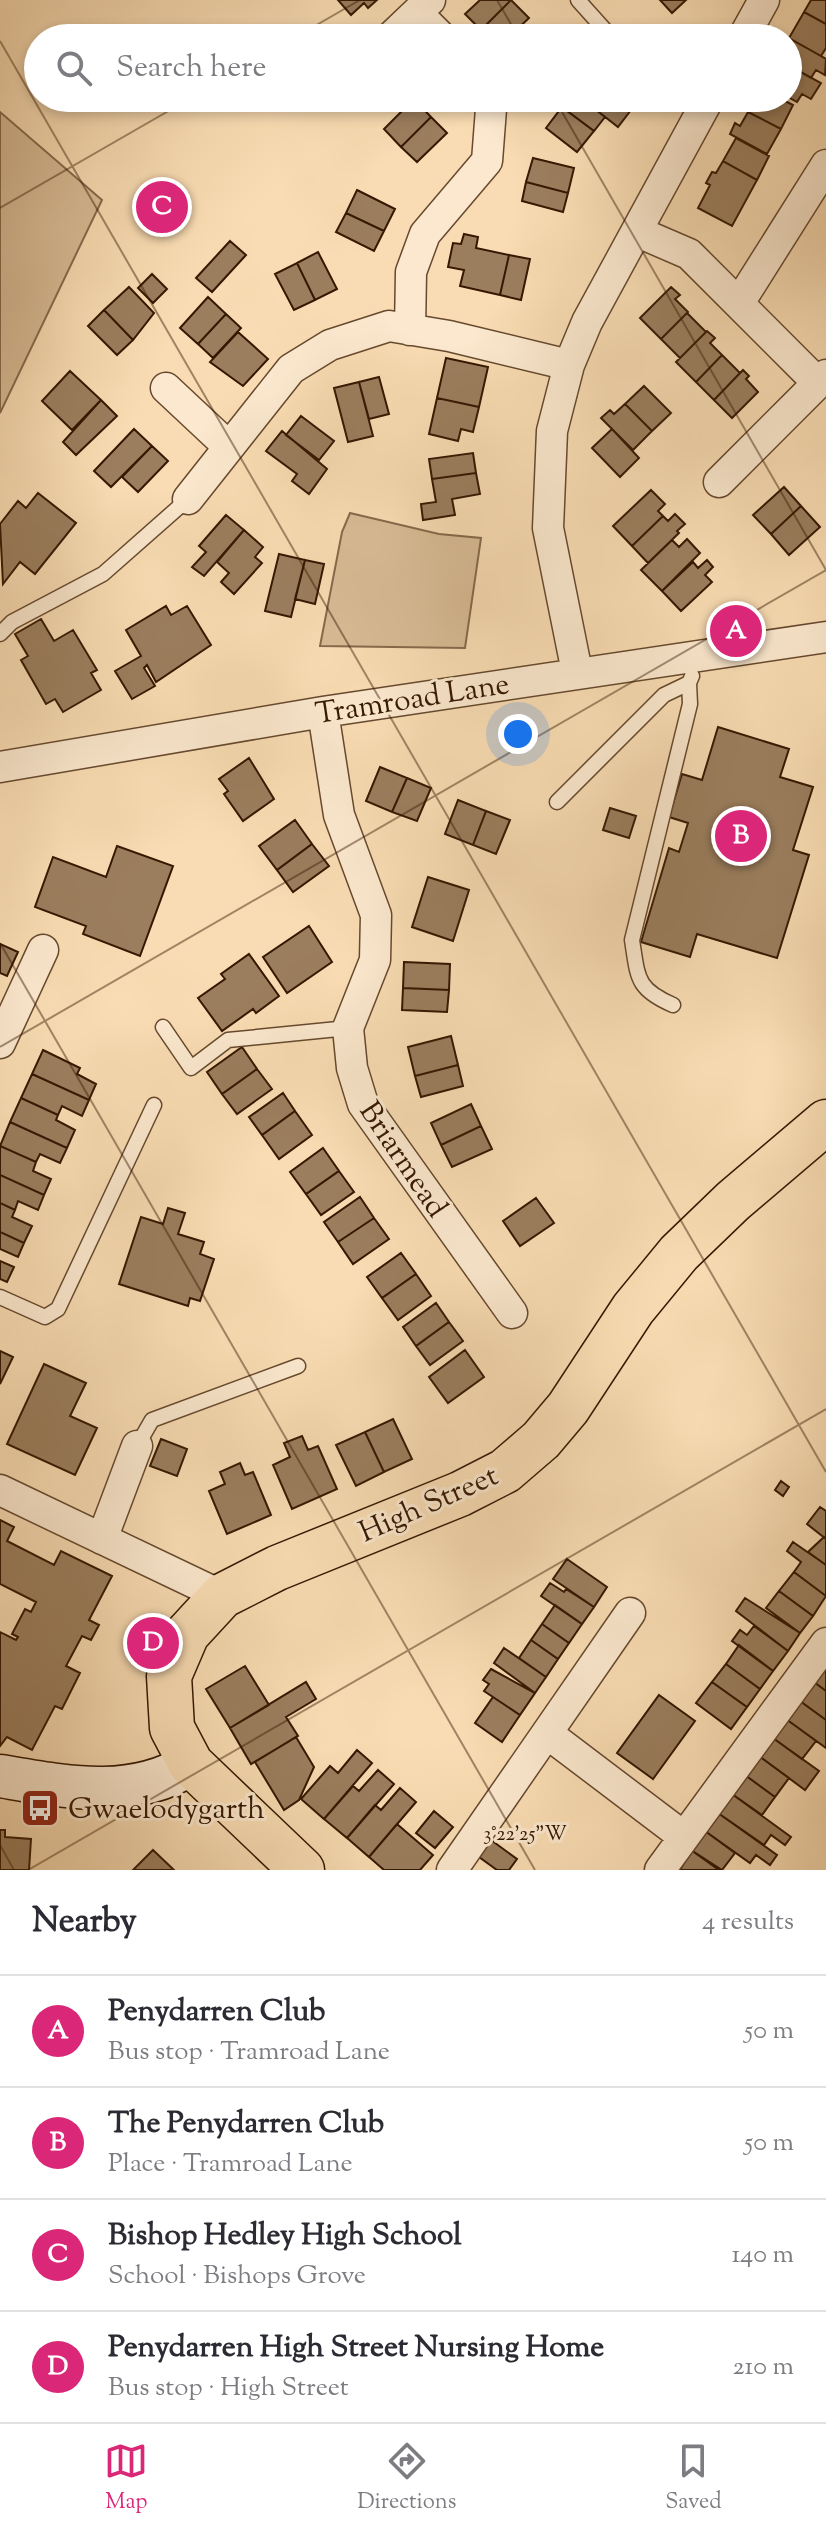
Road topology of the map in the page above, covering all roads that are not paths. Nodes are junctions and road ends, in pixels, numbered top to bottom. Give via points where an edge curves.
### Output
1 (578, 0) edge
2 (764, 0) edge
3 (423, 6) edge
4 (404, 24) edge
5 (434, 24) edge
6 (599, 24) edge
7 (751, 24) edge
8 (491, 112) edge
9 (702, 112) edge
10 (826, 165) edge
11 (638, 232) junction
12 (739, 303) junction
13 (410, 330) junction
14 (569, 365) junction
15 (822, 379) edge
16 (166, 388) dead end
17 (229, 447) junction
18 (719, 482) dead end
19 (188, 499) joint
20 (0, 634) edge
21 (826, 637) edge
22 (694, 670) junction
23 (577, 672) junction
24 (323, 712) junction
25 (0, 767) edge
26 (557, 802) dead end
27 (43, 950) dead end
28 (673, 1005) dead end
29 (163, 1027) dead end
30 (348, 1028) junction
31 (0, 1043) edge
32 (154, 1105) dead end
33 (826, 1122) edge
34 (0, 1297) edge
35 (512, 1313) dead end
36 (298, 1366) dead end
37 (137, 1446) joint
38 (0, 1490) edge
39 (102, 1539) junction
40 (222, 1596) junction
41 (630, 1613) dead end
42 (826, 1643) edge
43 (548, 1734) junction
44 (191, 1764) junction
45 (0, 1776) edge
46 (684, 1837) junction
47 (302, 1870) edge
48 (452, 1870) edge
49 (660, 1870) edge

1 - 6 lane
2 - 7 street
3 - 4 street
3 - 5 street
8 - 13 street via 487,161 425,234 411,272
9 - 11 street
10 - 12 street
11 - 12 street via 689,254
11 - 14 street
12 - 15 street
13 - 14 street
13 - 17 street via 389,326 330,345 291,369
14 - 23 street via 552,431 548,528
15 - 18 street
16 - 17 street
17 - 19 street
19 - 20 lane via 103,574 12,622
21 - 22 street, Tramroad Lane
22 - 23 street, Tramroad Lane
22 - 26 lane
22 - 28 lane via 632,940 637,974 650,995
23 - 24 street, Tramroad Lane
24 - 25 street, Tramroad Lane
24 - 30 street, Briarmead via 339,815 376,915 375,960
27 - 31 street
29 - 30 lane via 191,1068 228,1040
30 - 35 street, Briarmead via 363,1104
32 - 34 lane via 58,1309 45,1317
33 - 40 main road, High Street via 679,1253 633,1309 568,1408 505,1471
36 - 37 lane via 152,1420
37 - 39 street
38 - 39 street
39 - 40 street
40 - 44 main road, High Street via 187,1634 169,1676 172,1728
41 - 43 street
42 - 46 street
43 - 46 street
43 - 48 street
44 - 45 street via 144,1786 83,1789
44 - 47 main road, High Street
46 - 49 street

